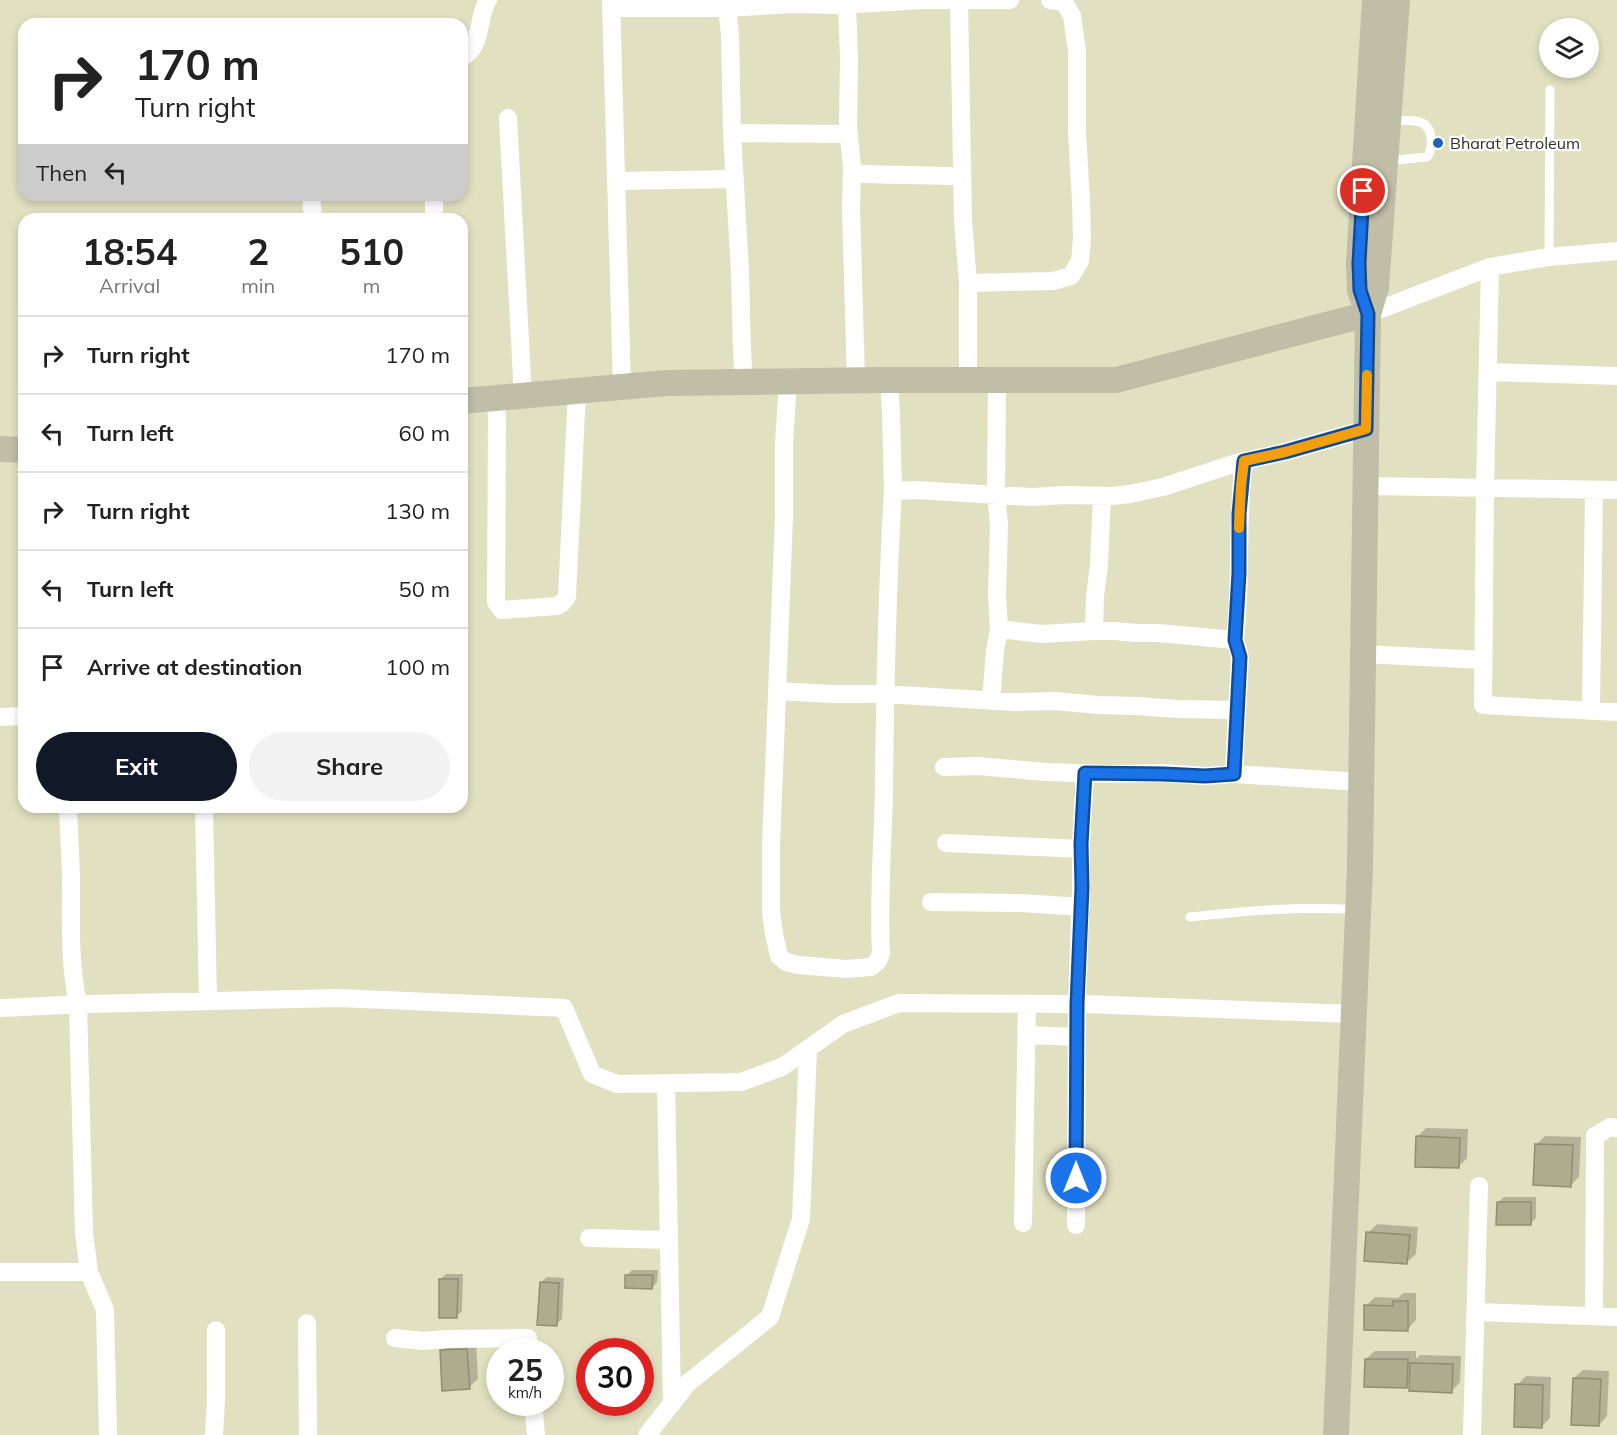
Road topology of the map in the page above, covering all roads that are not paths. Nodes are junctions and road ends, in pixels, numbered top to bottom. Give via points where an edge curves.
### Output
1 (488, 0) edge
2 (906, 0) edge
3 (1010, 0) edge
4 (1050, 0) edge
5 (1375, 0) edge
6 (1397, 0) edge
7 (959, 1) edge
8 (611, 4) edge
9 (728, 4) edge
10 (847, 4) junction
11 (468, 54) edge
12 (1550, 90) dead end
13 (508, 118) dead end
14 (1389, 120) junction
15 (732, 133) junction
16 (849, 134) junction
17 (1385, 161) junction
18 (852, 173) junction
19 (962, 177) junction
20 (735, 179) junction
21 (616, 181) junction
22 (1617, 251) edge
23 (1549, 257) junction
24 (1491, 267) junction
25 (968, 283) junction
26 (1368, 314) junction
27 (1488, 372) junction
28 (1617, 376) edge
29 (856, 380) junction
30 (889, 380) junction
31 (968, 380) junction
32 (997, 380) junction
33 (788, 381) junction
34 (744, 382) junction
35 (622, 387) junction
36 (577, 391) junction
37 (523, 396) junction
38 (495, 398) junction
39 (468, 400) edge
40 (1366, 429) junction
41 (0, 449) edge
42 (18, 450) edge
43 (1244, 461) junction
44 (1366, 486) junction
45 (1485, 488) junction
46 (1594, 490) junction
47 (1617, 490) edge
48 (893, 491) junction
49 (996, 495) junction
50 (1102, 496) junction
51 (999, 629) junction
52 (1094, 631) junction
53 (1235, 640) junction
54 (1363, 654) junction
55 (1483, 660) junction
56 (777, 691) junction
57 (885, 694) junction
58 (991, 701) junction
59 (1237, 710) junction
60 (1591, 710) junction
61 (1617, 712) edge
62 (18, 716) edge
63 (0, 717) edge
64 (944, 767) dead end
65 (1085, 773) junction
66 (1234, 774) junction
67 (1361, 782) junction
68 (68, 813) edge
69 (204, 813) edge
70 (946, 843) dead end
71 (1081, 849) junction
72 (931, 902) dead end
73 (1081, 907) junction
74 (1358, 911) junction
75 (1190, 917) dead end
76 (208, 1001) junction
77 (78, 1004) junction
78 (1027, 1004) junction
79 (1077, 1004) junction
80 (0, 1008) edge
81 (1354, 1014) junction
82 (1027, 1035) junction
83 (1077, 1037) junction
84 (808, 1049) junction
85 (666, 1083) junction
86 (1617, 1128) edge
87 (1479, 1186) dead end
88 (1023, 1223) dead end
89 (1076, 1225) dead end
90 (589, 1238) dead end
91 (669, 1240) junction
92 (0, 1272) edge
93 (89, 1272) junction
94 (1475, 1312) junction
95 (1594, 1316) junction
96 (1617, 1317) edge
97 (307, 1323) dead end
98 (216, 1330) dead end
99 (395, 1338) dead end
100 (486, 1339) edge
101 (672, 1404) junction
102 (534, 1416) edge
103 (108, 1435) edge
104 (213, 1435) edge
105 (308, 1435) edge
106 (536, 1435) edge
107 (647, 1435) edge
108 (1336, 1435) edge
109 (1472, 1435) edge

1 - 11 street via 478,36
2 - 7 street
2 - 10 street
3 - 7 street
4 - 25 street via 1064,2 1072,16 1077,51 1080,261 1071,276 1053,281
5 - 26 street via 1359,263 1360,290
6 - 14 street
7 - 19 street
8 - 9 street
8 - 21 street
9 - 10 street
9 - 15 street
10 - 16 street
12 - 23 lane
13 - 37 street
14 - 17 street
14 - 17 lane via 1422,122 1428,127 1431,146 1426,157
15 - 16 street
15 - 20 street
16 - 18 street
17 - 26 street via 1376,287
18 - 19 street
18 - 29 street
19 - 25 street
20 - 21 street
20 - 34 street
21 - 35 street
22 - 23 street
23 - 24 street
24 - 26 street
24 - 27 street
25 - 31 street
26 - 32 street via 1116,380
26 - 40 street
27 - 28 street
27 - 45 street
29 - 30 street
29 - 33 street
30 - 31 street
30 - 48 street
31 - 32 street
32 - 49 street
33 - 34 street
33 - 56 street
34 - 35 street
35 - 36 street
36 - 37 street
36 - 38 street via 567,597 557,606 502,610 496,602
37 - 38 street
38 - 39 street
40 - 43 street
40 - 44 street
41 - 42 street
43 - 50 street via 1163,487
43 - 53 street
44 - 45 street
44 - 54 street
45 - 46 street
45 - 55 street
46 - 47 street
46 - 60 street
48 - 49 street
48 - 57 street
49 - 50 street
49 - 51 street
50 - 52 street
51 - 52 street via 1042,634
51 - 58 street
52 - 53 street
53 - 59 street via 1240,657
54 - 55 street
54 - 67 street
55 - 60 street via 1483,705
56 - 57 street
56 - 57 street via 771,884 776,947 786,962 847,969 871,967 881,953
57 - 58 street
58 - 59 street
59 - 66 street
60 - 61 street
62 - 63 street
64 - 65 street
65 - 66 street
65 - 71 street
66 - 67 street
67 - 74 street
68 - 77 street via 71,956
69 - 76 street
70 - 71 street
71 - 73 street
72 - 73 street
73 - 79 street
74 - 75 lane via 1260,910
74 - 81 street
76 - 77 street
76 - 85 street via 339,998 564,1008 592,1074 617,1084
77 - 80 street
77 - 93 street via 84,1233
78 - 79 street
78 - 82 street
78 - 84 street via 899,1003 843,1024
79 - 81 street
79 - 83 street
81 - 108 street
82 - 83 street
82 - 88 street
83 - 89 street
84 - 85 street via 782,1067 741,1082
84 - 101 street via 801,1219 770,1317 688,1383
85 - 91 street
86 - 95 street via 1610,1127 1595,1136
87 - 94 street
90 - 91 street
91 - 101 street
92 - 93 street
93 - 103 street via 105,1310
94 - 95 street
94 - 109 street
95 - 96 street
97 - 105 street
98 - 104 street
99 - 100 street
101 - 107 street
102 - 106 street

